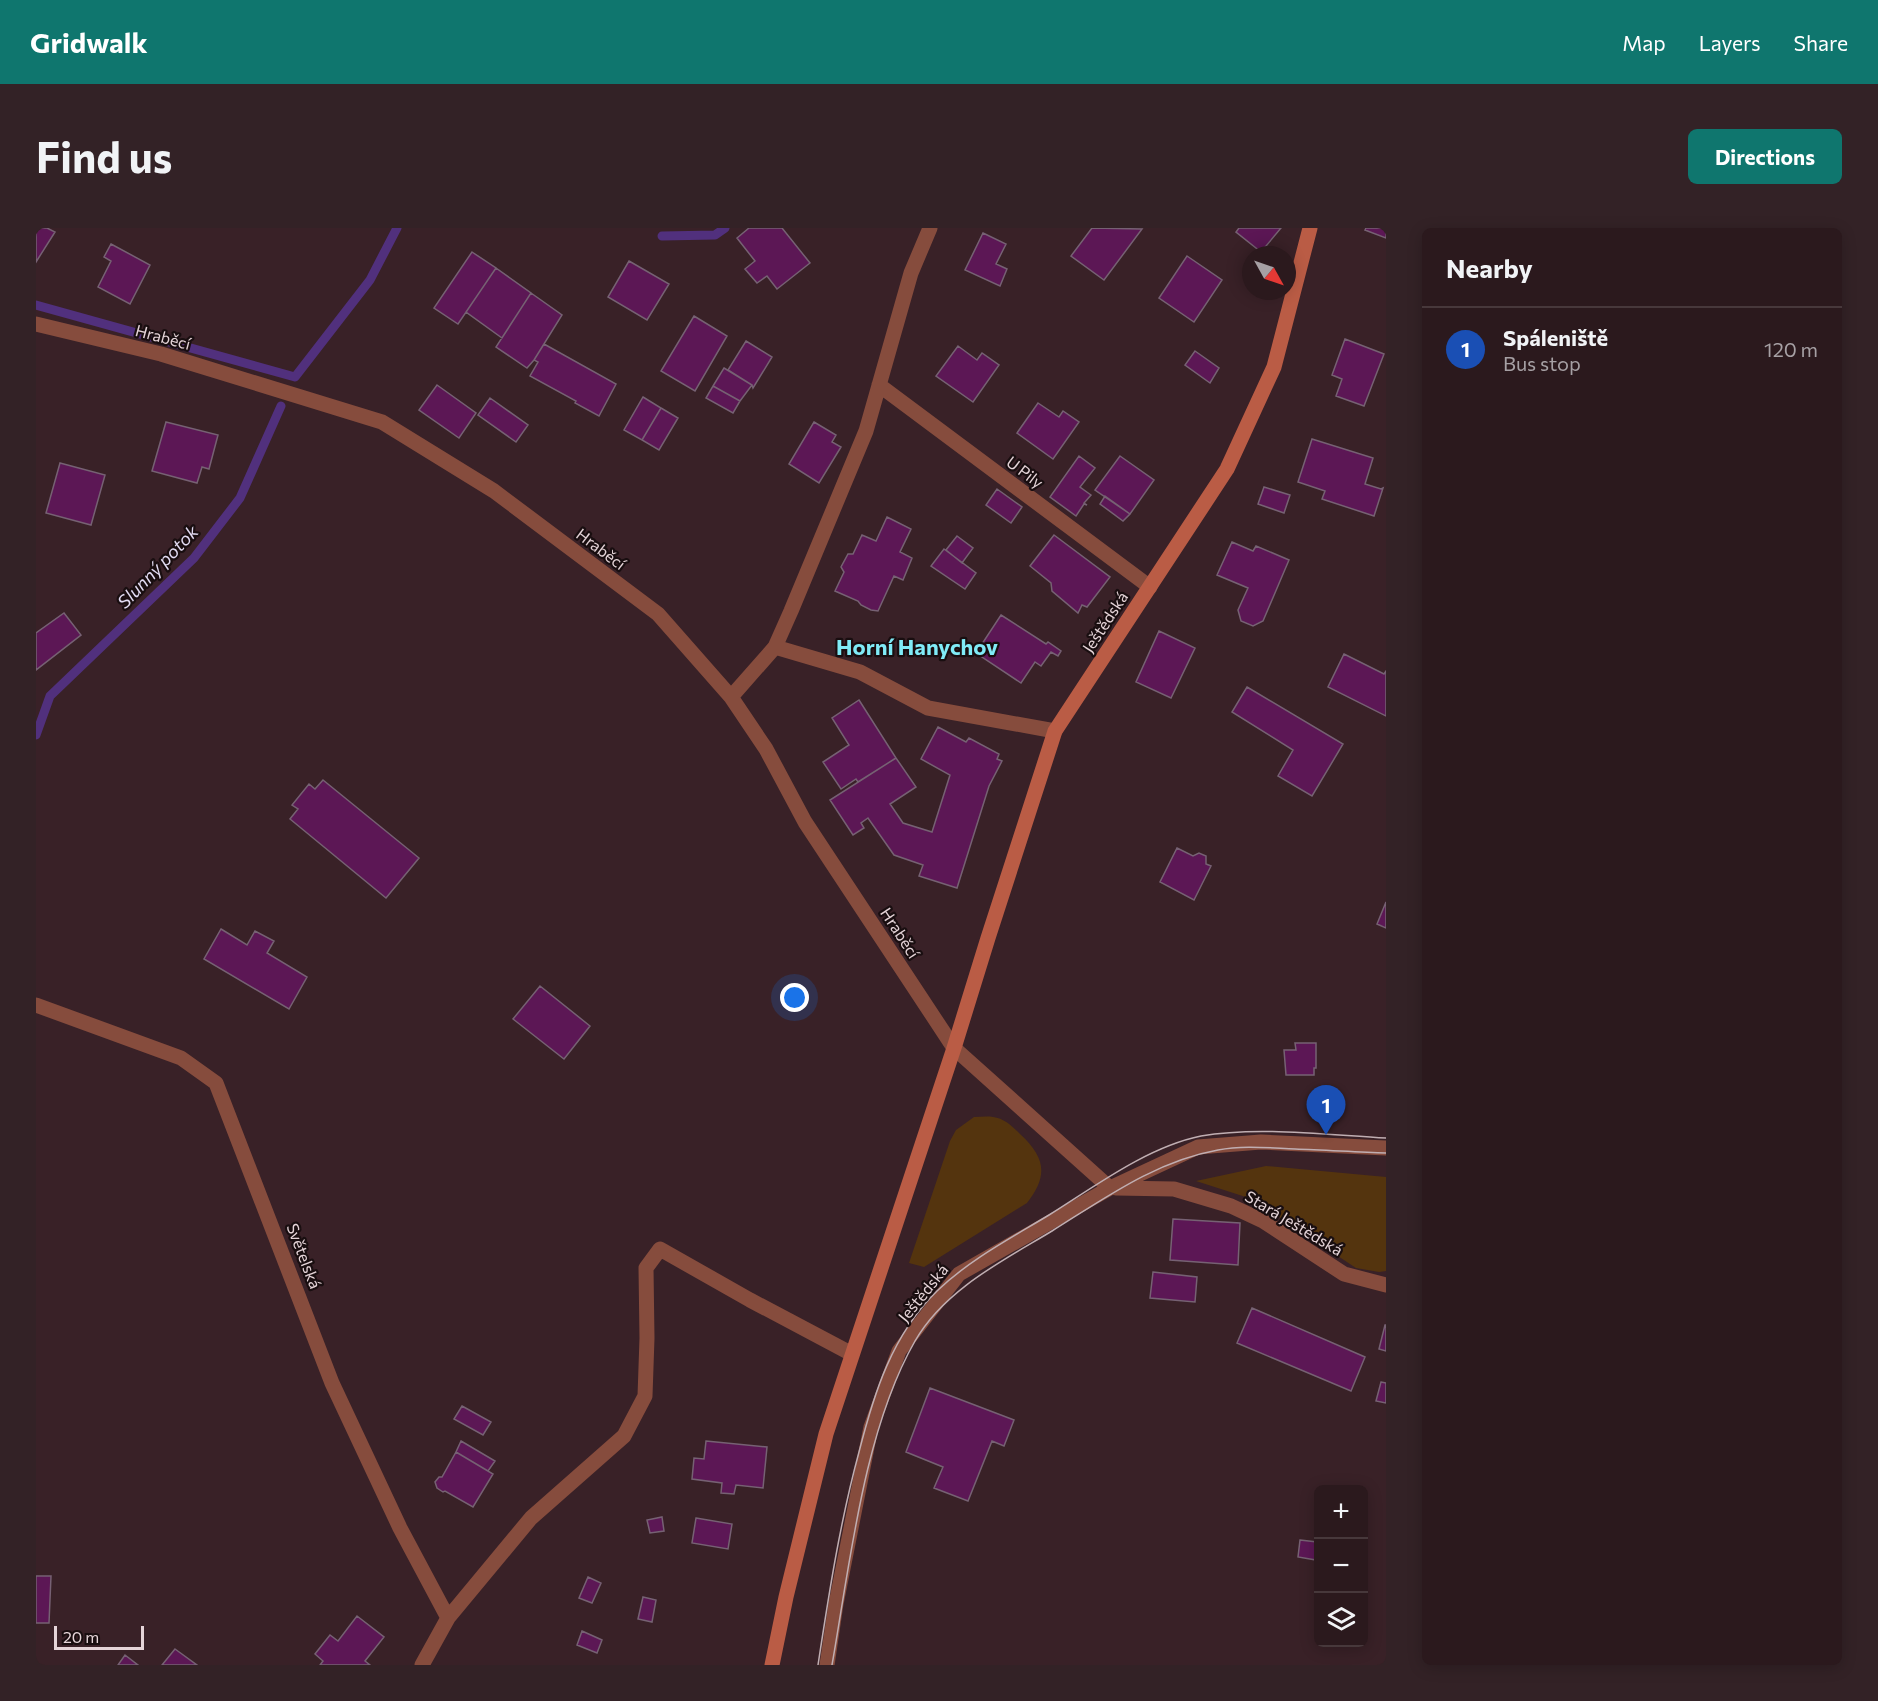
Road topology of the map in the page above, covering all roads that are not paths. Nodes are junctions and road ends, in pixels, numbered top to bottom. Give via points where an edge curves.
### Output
1 (930, 228) edge
2 (1310, 228) edge
3 (36, 324) edge
4 (879, 385) junction
5 (1150, 587) junction
6 (775, 647) junction
7 (731, 697) junction
8 (1055, 731) junction
9 (36, 1005) edge
10 (954, 1048) junction
11 (1386, 1148) edge
12 (1110, 1188) junction
13 (1386, 1285) edge
14 (852, 1354) junction
15 (448, 1618) junction
16 (422, 1665) edge
17 (772, 1665) edge
18 (827, 1665) edge

1 - 4 street via 911,273
2 - 5 street, Ještědská via 1274,367 1227,469
3 - 7 street, Hraběcí via 161,354 382,422 494,491 658,614
4 - 5 street, U Pily
4 - 6 street via 866,431
5 - 8 street, Ještědská
6 - 7 street
6 - 8 street via 860,672 928,708
7 - 10 street, Hraběcí via 766,749 805,822
8 - 10 street, Ještědská
9 - 15 street, Světelská via 181,1058 216,1083 332,1383 399,1528
10 - 12 street
10 - 14 street, Ještědská
11 - 12 street via 1261,1142 1198,1147
12 - 13 street, Stará Ještědská via 1174,1189 1231,1206 1263,1221 1344,1274
12 - 18 street, Ještědská via 959,1274 899,1351 871,1427
14 - 15 street via 660,1249 646,1268 645,1396 624,1437 531,1518
14 - 17 street, Ještědská via 824,1446
15 - 16 street

